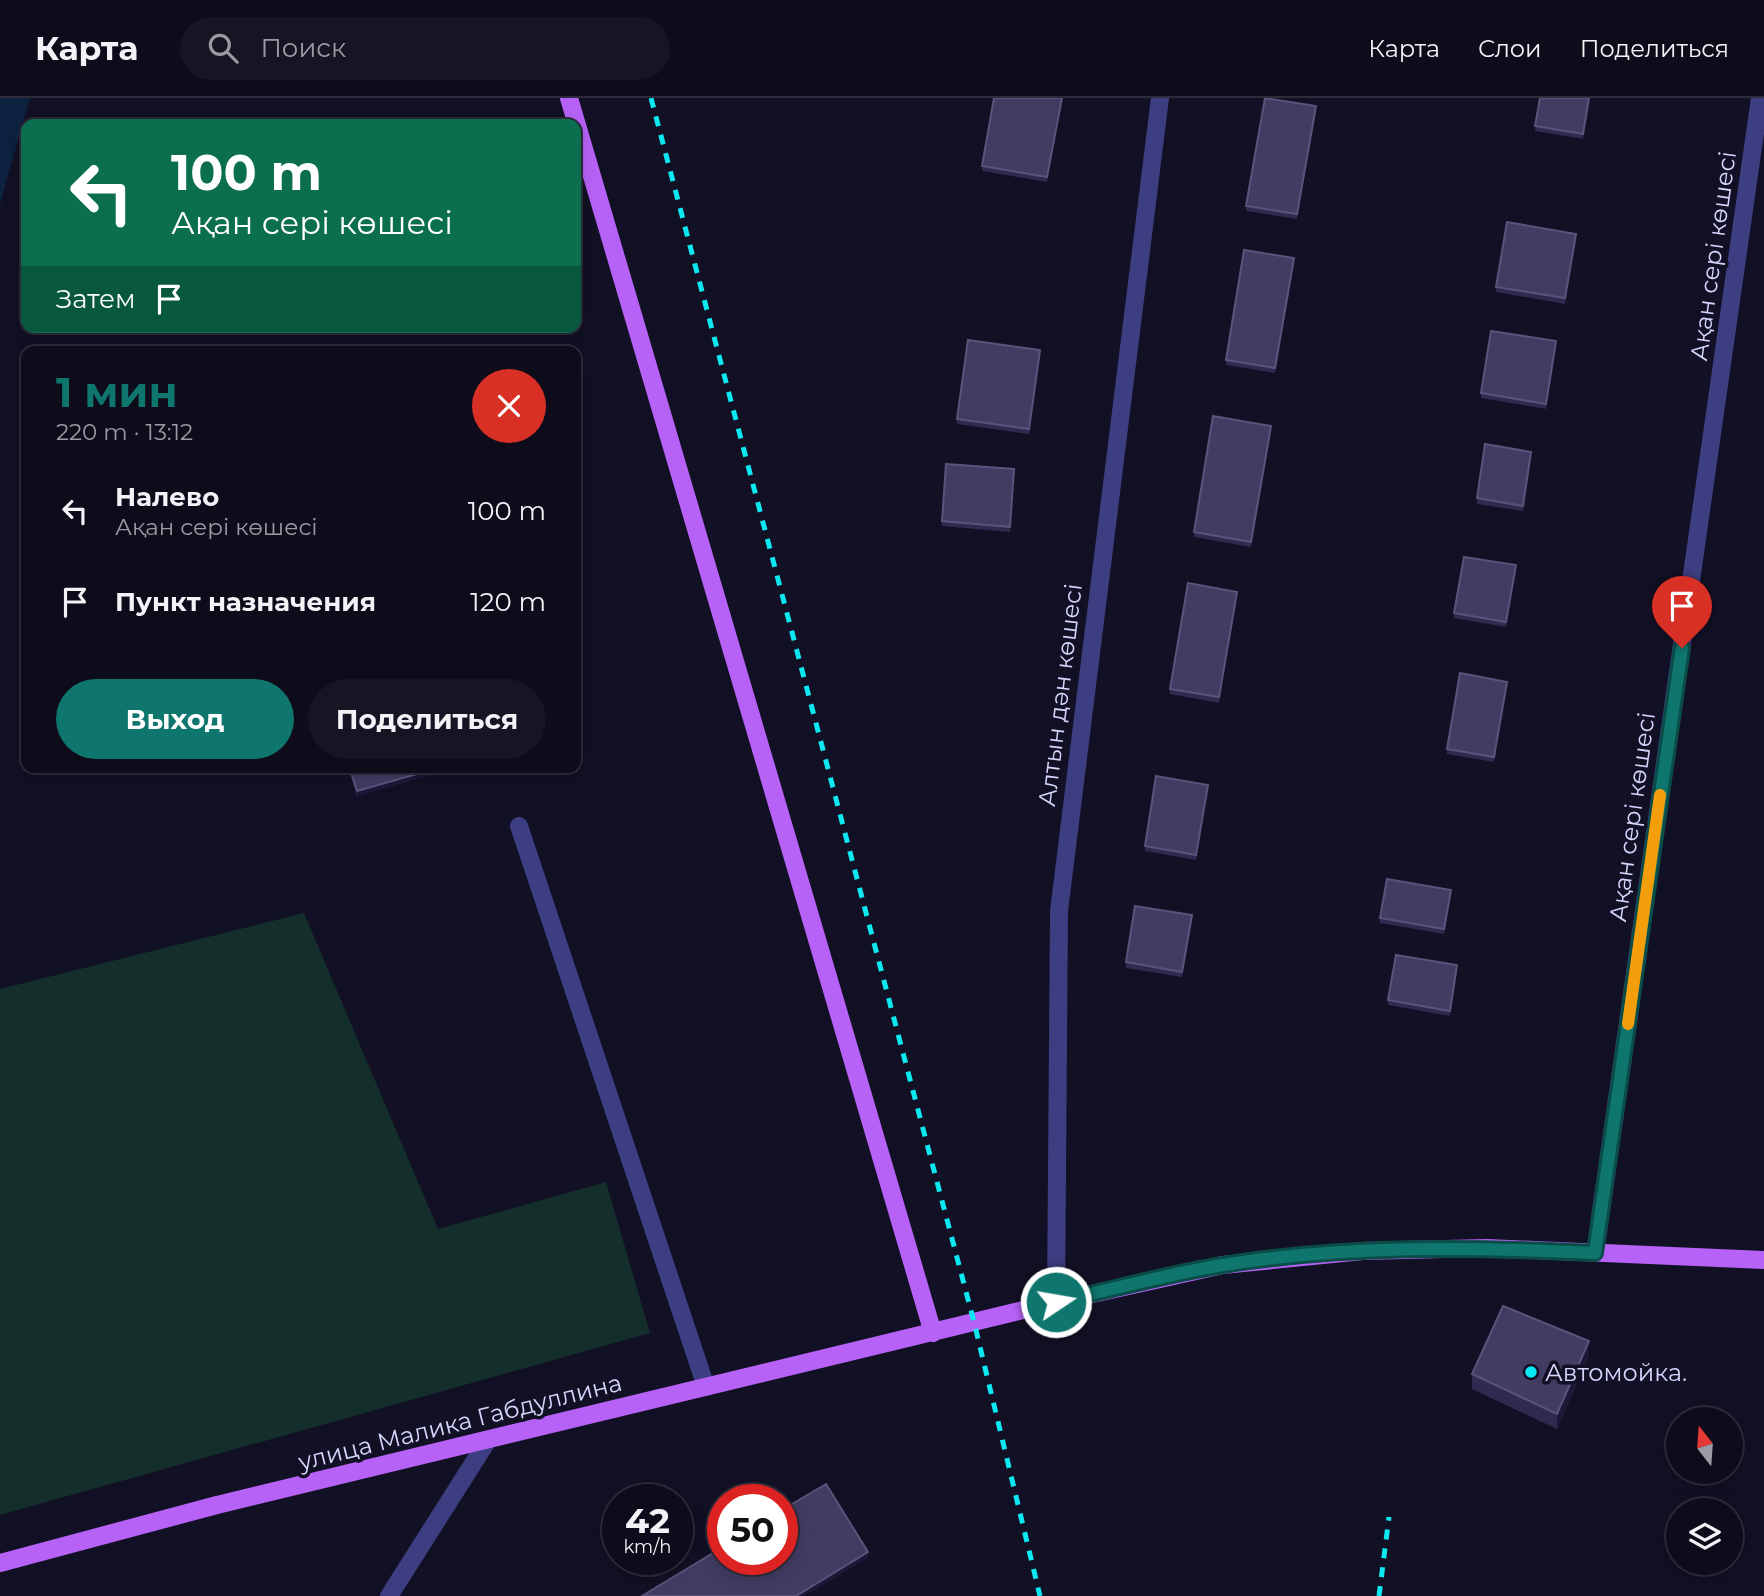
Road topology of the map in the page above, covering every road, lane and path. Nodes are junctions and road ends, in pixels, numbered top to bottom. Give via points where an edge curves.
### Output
1 (569, 98) edge
2 (1160, 98) edge
3 (1760, 98) edge
4 (575, 119) edge
5 (581, 139) edge
6 (519, 826) dead end
7 (1595, 1253) junction
8 (1764, 1260) edge
9 (1056, 1302) junction
10 (933, 1333) junction
11 (706, 1387) junction
12 (488, 1440) junction
13 (0, 1563) edge
14 (389, 1596) edge

1 - 4 main road
2 - 9 street, Алтын дән көшесі via 1059,911
3 - 7 street, Ақан сері көшесі
5 - 10 main road
6 - 11 street
7 - 8 main road
7 - 9 main road via 1487,1248 1363,1251 1223,1265
9 - 10 main road, улица Малика Габдуллина
10 - 11 main road, улица Малика Габдуллина
11 - 12 main road, улица Малика Габдуллина
12 - 13 main road, улица Малика Габдуллина
12 - 14 street

